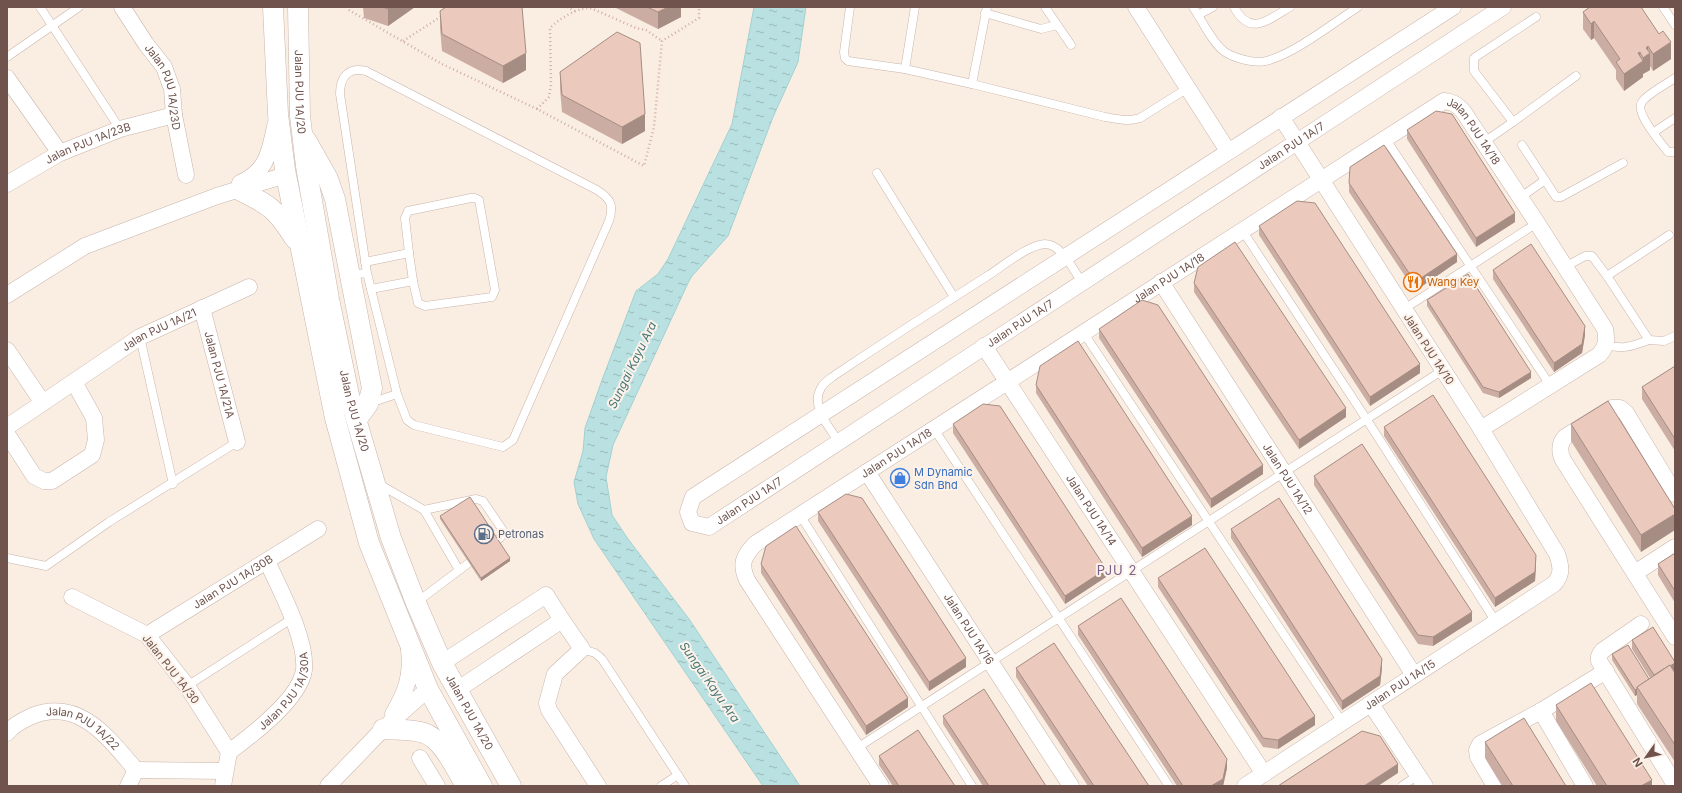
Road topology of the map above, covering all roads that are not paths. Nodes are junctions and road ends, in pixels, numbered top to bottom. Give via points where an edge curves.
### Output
1 (40, 7) edge
2 (79, 7) edge
3 (122, 7) edge
4 (273, 7) edge
5 (298, 7) edge
6 (850, 7) edge
7 (915, 7) edge
8 (1045, 7) edge
9 (1136, 7) edge
10 (1193, 7) edge
11 (1213, 7) edge
12 (1234, 7) edge
13 (1290, 7) edge
14 (1358, 7) edge
15 (1453, 7) edge
16 (1503, 7) edge
17 (1664, 7) edge
18 (986, 10) edge
19 (1198, 15) junction
20 (1536, 17) dead end
21 (52, 25) junction
22 (1057, 25) junction
23 (1675, 25) edge
24 (1071, 45) dead end
25 (7, 57) edge
26 (905, 69) junction
27 (1576, 76) dead end
28 (7, 78) edge
29 (1675, 78) edge
30 (972, 84) junction
31 (1188, 88) junction
32 (174, 114) junction
33 (278, 114) junction
34 (1281, 117) junction
35 (1675, 118) edge
36 (1514, 122) junction
37 (301, 124) junction
38 (120, 129) junction
39 (1654, 132) junction
40 (1385, 138) junction
41 (1297, 141) junction
42 (1484, 142) junction
43 (1522, 145) dead end
44 (1228, 151) junction
45 (1675, 152) edge
46 (60, 153) junction
47 (1623, 163) dead end
48 (877, 173) dead end
49 (186, 175) dead end
50 (286, 175) junction
51 (1320, 179) junction
52 (1545, 180) junction
53 (7, 184) edge
54 (239, 190) junction
55 (218, 196) junction
56 (1521, 197) junction
57 (1538, 223) junction
58 (1242, 230) junction
59 (1669, 235) dead end
60 (300, 248) junction
61 (409, 253) junction
62 (1065, 257) junction
63 (365, 262) junction
64 (1471, 266) junction
65 (1566, 267) junction
66 (358, 274) junction
67 (1607, 276) junction
68 (413, 281) junction
69 (1082, 282) junction
70 (1161, 282) junction
71 (249, 287) dead end
72 (371, 289) junction
73 (7, 295) edge
74 (954, 297) junction
75 (202, 308) junction
76 (1404, 310) junction
77 (1084, 332) junction
78 (1675, 336) edge
79 (140, 337) junction
80 (1649, 340) junction
81 (1606, 345) junction
82 (984, 346) junction
83 (7, 350) edge
84 (1443, 370) junction
85 (74, 382) junction
86 (1006, 382) junction
87 (1550, 385) junction
88 (397, 394) junction
89 (43, 403) junction
90 (362, 412) junction
91 (821, 414) junction
92 (1367, 420) junction
93 (7, 427) edge
94 (934, 429) junction
95 (1481, 429) junction
96 (7, 434) edge
97 (237, 442) joint
98 (839, 442) junction
99 (867, 472) junction
100 (1283, 473) junction
101 (373, 481) junction
102 (173, 484) junction
103 (1675, 494) edge
104 (424, 510) junction
105 (800, 515) junction
106 (1209, 521) junction
107 (318, 529) dead end
108 (1675, 547) edge
109 (7, 558) edge
110 (267, 561) junction
111 (459, 570) junction
112 (1131, 571) junction
113 (1635, 573) junction
114 (1554, 584) joint
115 (72, 597) dead end
116 (416, 603) junction
117 (293, 618) junction
118 (1058, 618) junction
119 (562, 620) junction
120 (1496, 622) junction
121 (1641, 624) dead end
122 (147, 635) junction
123 (407, 636) junction
124 (1675, 637) edge
125 (582, 649) junction
126 (990, 662) junction
127 (442, 663) junction
128 (1606, 671) junction
129 (1414, 676) junction
130 (187, 686) junction
131 (428, 689) junction
132 (457, 690) junction
133 (1371, 704) junction
134 (922, 706) junction
135 (1541, 711) junction
136 (1342, 722) junction
137 (384, 729) junction
138 (7, 733) edge
139 (857, 748) junction
140 (229, 752) junction
141 (420, 758) dead end
142 (136, 770) junction
143 (1264, 774) junction
144 (678, 775) junction
145 (224, 778) edge
146 (1421, 781) edge
147 (1673, 784) edge
148 (128, 786) edge
149 (328, 786) edge
150 (437, 786) edge
151 (466, 786) edge
152 (482, 786) edge
153 (511, 786) edge
154 (598, 786) edge
155 (661, 786) edge
156 (684, 786) edge
157 (881, 786) edge
158 (972, 786) edge
159 (1071, 786) edge
160 (1169, 786) edge
161 (1246, 786) edge
162 (1402, 786) edge
163 (1495, 786) edge
164 (1585, 786) edge

1 - 21 lane
2 - 21 lane
3 - 32 street, Jalan PJU 1A/23D via 164,67 172,89
4 - 33 street, Jalan PJU 1A/20
5 - 37 street, Jalan PJU 1A/20
6 - 26 lane via 845,58 848,61
7 - 26 lane
8 - 22 lane
9 - 31 street
10 - 19 lane
11 - 19 lane
12 - 13 lane via 1244,21 1258,24
14 - 19 lane via 1286,54 1265,62 1250,61 1225,52
15 - 34 street, Jalan PJU 1A/7
16 - 41 street, Jalan PJU 1A/7
17 - 23 lane
18 - 22 lane via 1041,29
18 - 30 lane
20 - 36 lane via 1474,58 1474,70
21 - 25 lane
21 - 38 lane
22 - 24 lane
26 - 30 lane
27 - 36 lane
28 - 46 street
29 - 39 lane via 1642,101 1641,115
30 - 31 lane via 1126,121 1140,118
31 - 44 street
32 - 38 street, Jalan PJU 1A/23B
32 - 49 street, Jalan PJU 1A/23D
33 - 50 street, Jalan PJU 1A/20
33 - 55 street via 265,163 252,177
34 - 41 street, Jalan PJU 1A/10
34 - 44 street, Jalan PJU 1A/7
35 - 39 lane
36 - 42 lane
37 - 50 street via 295,122 298,157 294,168
37 - 66 street via 328,179
37 - 90 street, Jalan PJU 1A/20 via 306,166 349,395
38 - 46 street, Jalan PJU 1A/23B
39 - 45 lane via 1668,152
40 - 42 street, Jalan PJU 1A/18 via 1444,101 1450,101 1458,105
40 - 51 street, Jalan PJU 1A/18
40 - 64 lane
41 - 51 street, Jalan PJU 1A/10
41 - 69 street, Jalan PJU 1A/7
42 - 56 street, Jalan PJU 1A/18
43 - 52 lane
44 - 62 street, Jalan PJU 1A/7
46 - 53 street, Jalan PJU 1A/23B
47 - 52 lane via 1561,197 1556,197
48 - 74 lane
50 - 54 street
50 - 60 street, Jalan PJU 1A/20
51 - 58 street, Jalan PJU 1A/18
51 - 76 street, Jalan PJU 1A/10
52 - 56 lane
54 - 55 street
54 - 60 street via 266,204 282,219
55 - 73 street via 85,246
56 - 57 street, Jalan PJU 1A/18
57 - 64 lane
57 - 65 street, Jalan PJU 1A/18
58 - 70 street, Jalan PJU 1A/18
58 - 92 lane
59 - 67 lane
60 - 123 street, Jalan PJU 1A/20 via 337,425 369,543
61 - 63 lane
61 - 68 lane
61 - 68 lane via 405,218 408,211 471,198 479,200 495,290 492,297 422,305 417,299
62 - 69 lane
62 - 74 lane via 1052,246 1038,245
62 - 91 street, Jalan PJU 1A/7
63 - 66 lane
63 - 88 lane via 340,94 341,80 355,71 366,71 408,92 597,190 611,203 609,221 513,440 509,444 503,447 414,425 407,420
64 - 76 lane
64 - 87 lane
65 - 67 lane via 1585,256 1592,256
65 - 81 street, Jalan PJU 1A/18 via 1605,329
66 - 72 lane
66 - 90 street via 372,388
67 - 80 lane
68 - 72 lane
69 - 82 street, Jalan PJU 1A/7
70 - 77 street, Jalan PJU 1A/18
70 - 100 street, Jalan PJU 1A/12
71 - 75 street, Jalan PJU 1A/21
72 - 88 lane
74 - 91 lane via 822,386 818,394
75 - 79 street, Jalan PJU 1A/21
75 - 97 street, Jalan PJU 1A/21A
76 - 84 street, Jalan PJU 1A/10
77 - 86 street, Jalan PJU 1A/18
77 - 106 lane
78 - 80 lane via 1664,341
79 - 85 street, Jalan PJU 1A/21
79 - 102 lane
80 - 81 lane via 1624,348
81 - 87 street via 1599,355
82 - 86 street, Jalan PJU 1A/14
82 - 98 street, Jalan PJU 1A/7
83 - 89 street
84 - 92 lane
84 - 95 street, Jalan PJU 1A/10
85 - 89 street, Jalan PJU 1A/21
85 - 96 street via 94,418 96,440 92,455 52,481 44,481 34,476
86 - 94 street, Jalan PJU 1A/18
86 - 112 street, Jalan PJU 1A/14
87 - 95 street
88 - 90 lane
89 - 93 street, Jalan PJU 1A/21
90 - 101 street, Jalan PJU 1A/20
91 - 98 lane
91 - 98 street, Jalan PJU 1A/7 via 692,497 688,512 692,523 709,527
92 - 100 lane
92 - 120 lane
94 - 99 street, Jalan PJU 1A/18
94 - 118 lane
95 - 114 street, Jalan PJU 1A/10 via 1556,554 1562,571
97 - 102 lane
99 - 105 street, Jalan PJU 1A/18
99 - 126 street, Jalan PJU 1A/16
100 - 106 lane
100 - 129 street, Jalan PJU 1A/12
101 - 104 lane
101 - 116 street, Jalan PJU 1A/20
102 - 109 lane via 109,522 46,566
103 - 113 street via 1620,408 1612,408 1565,436 1561,442 1560,454 1563,460
104 - 111 lane
104 - 111 lane via 476,499 483,501 504,532 500,538
105 - 134 lane
105 - 139 street, Jalan PJU 1A/18 via 755,544 746,554 743,572
106 - 112 lane
106 - 136 lane
107 - 110 street, Jalan PJU 1A/30B
108 - 113 street
110 - 117 street, Jalan PJU 1A/30A
110 - 122 street, Jalan PJU 1A/30B
111 - 116 lane
112 - 118 lane
112 - 143 street, Jalan PJU 1A/14
113 - 124 street
114 - 120 street, Jalan PJU 1A/15
115 - 122 street, Jalan PJU 1A/30
116 - 127 street, Jalan PJU 1A/20
116 - 131 street via 414,617 431,672
117 - 130 lane
117 - 140 street, Jalan PJU 1A/30A via 304,656 304,671 298,686 270,718
118 - 126 lane
118 - 160 lane
119 - 125 street
119 - 127 street via 546,595
119 - 132 street
120 - 129 street, Jalan PJU 1A/15
121 - 128 street via 1602,651 1599,661
122 - 130 street, Jalan PJU 1A/30
123 - 131 street, Jalan PJU 1A/20
123 - 137 street via 410,666 406,690
125 - 144 lane via 595,653 602,659
125 - 154 street via 555,674 547,704
126 - 134 lane
126 - 159 street, Jalan PJU 1A/16
127 - 132 street, Jalan PJU 1A/20
128 - 135 street
128 - 147 street
129 - 133 street, Jalan PJU 1A/15
130 - 140 street, Jalan PJU 1A/30
131 - 137 street
131 - 152 street, Jalan PJU 1A/20
132 - 153 street, Jalan PJU 1A/20
133 - 136 street, Jalan PJU 1A/15
133 - 146 street
134 - 139 lane
134 - 158 lane
135 - 163 street via 1480,744 1477,750 1478,757
135 - 164 street
136 - 143 street, Jalan PJU 1A/15
137 - 149 street
137 - 151 street via 423,732 433,736
138 - 142 street, Jalan PJU 1A/22 via 24,720 40,713 66,711 89,721
139 - 157 street, Jalan PJU 1A/18
140 - 145 street
141 - 150 street
142 - 145 street
142 - 148 street
143 - 161 street, Jalan PJU 1A/15
144 - 155 lane
144 - 156 lane
146 - 162 lane

